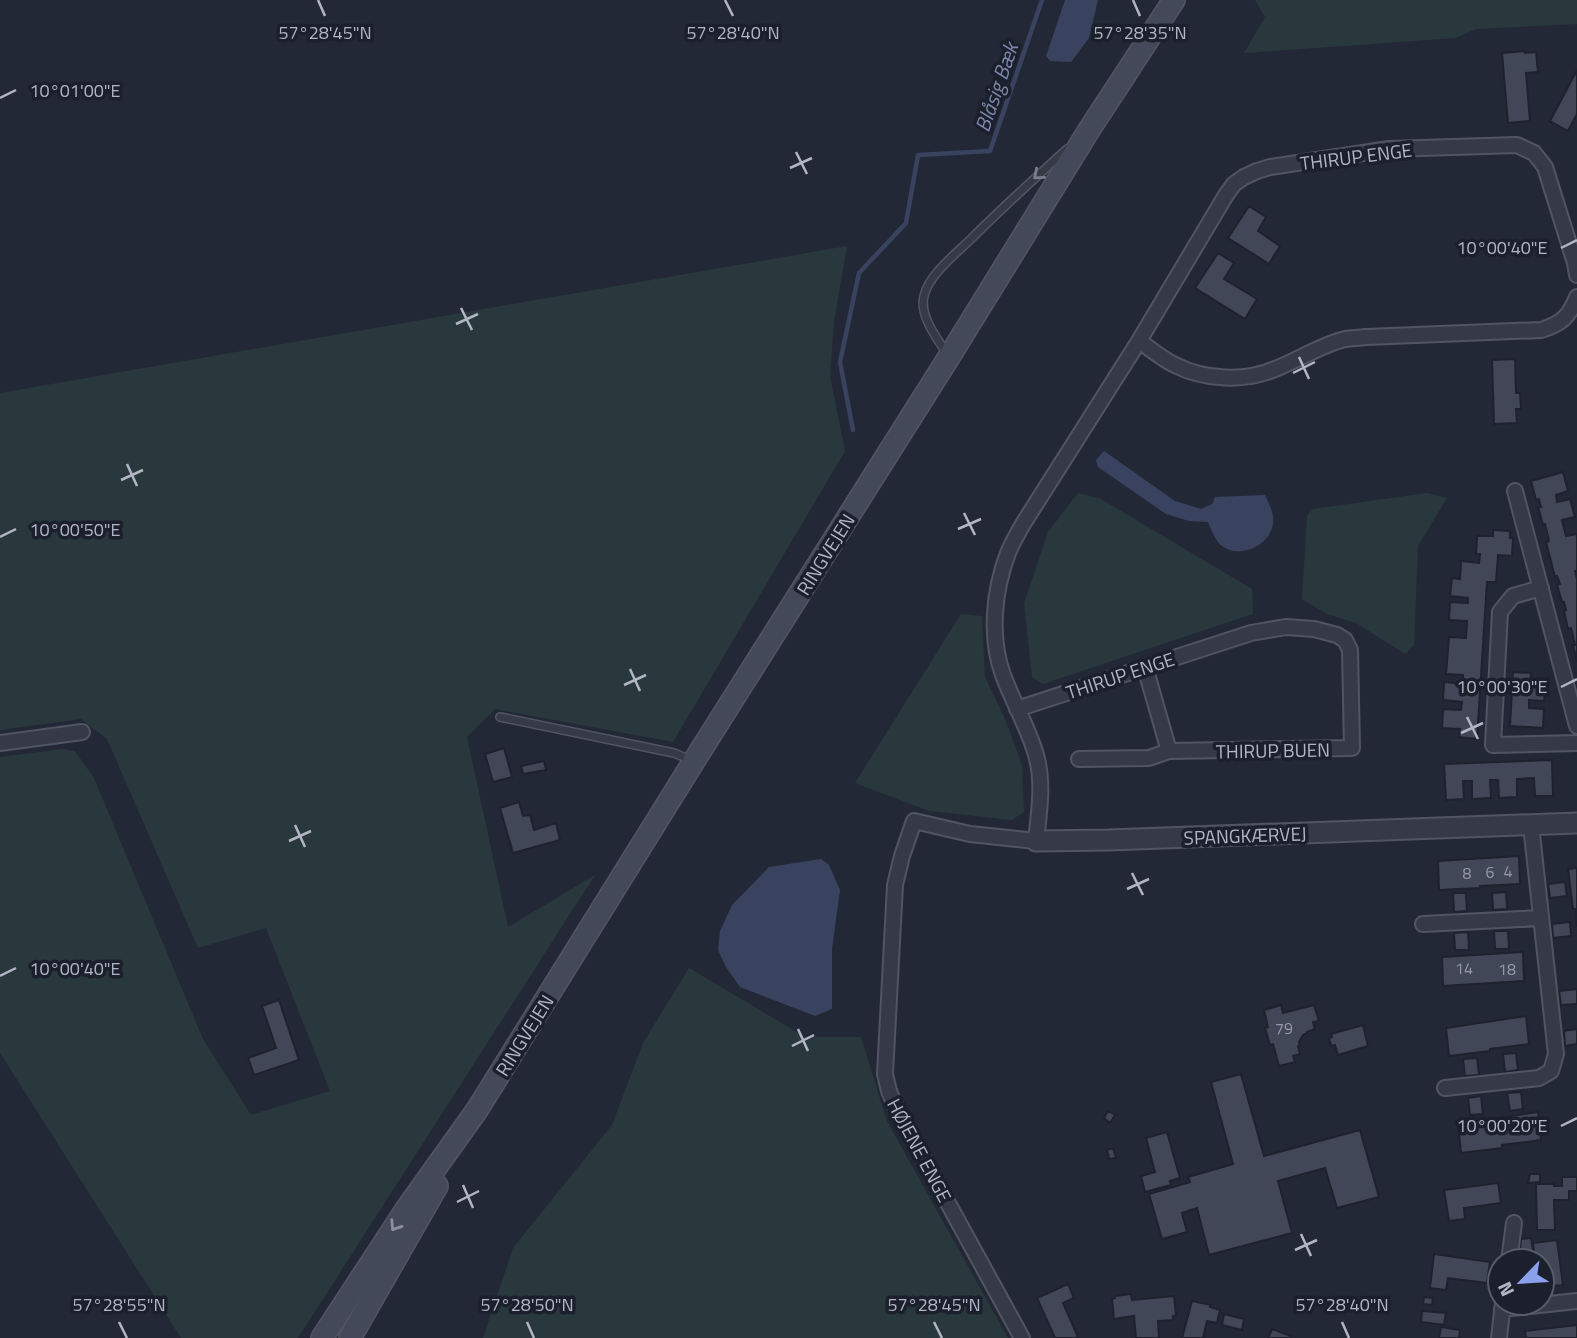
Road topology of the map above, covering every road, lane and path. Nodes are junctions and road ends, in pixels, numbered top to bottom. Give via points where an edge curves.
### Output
1 (1174, 0) edge
2 (1089, 130) junction
3 (1577, 275) edge
4 (1575, 307) edge
5 (1139, 341) junction
6 (949, 357) junction
7 (1515, 491) dead end
8 (1541, 588) junction
9 (1345, 640) joint
10 (1144, 667) junction
11 (1017, 709) junction
12 (500, 717) dead end
13 (1577, 726) edge
14 (82, 732) dead end
15 (0, 743) edge
16 (1577, 743) edge
17 (1169, 751) junction
18 (1079, 760) dead end
19 (694, 761) junction
20 (914, 821) joint
21 (1577, 823) edge
22 (1531, 825) junction
23 (1036, 841) junction
24 (1541, 918) junction
25 (1423, 924) dead end
26 (1445, 1088) dead end
27 (477, 1110) junction
28 (1514, 1223) dead end
29 (1511, 1247) edge
30 (1577, 1301) edge
31 (1556, 1302) edge
32 (1502, 1317) edge
33 (322, 1338) edge
34 (350, 1338) edge
35 (1022, 1338) edge
36 (1499, 1338) edge

1 - 2 main road, RINGVEJEN
2 - 6 main road, RINGVEJEN
2 -> 6 lane via 933,277 923,296 924,314
3 - 5 street, THIRUP ENGE via 1545,167 1534,153 1517,145 1389,149 1270,167 1234,184
4 - 5 street via 1558,325 1541,330 1345,339 1251,376 1190,372
5 - 11 street, THIRUP ENGE via 1023,524 1000,578 995,636 1002,672
6 - 19 main road, RINGVEJEN
7 - 8 street
8 - 13 street
8 - 16 street via 1513,597 1500,612 1493,745
9 - 10 street, THIRUP ENGE via 1314,629 1286,627 1251,632
9 - 17 street, THIRUP BUEN via 1350,650 1352,748
10 - 11 street, THIRUP ENGE
10 - 17 street
11 - 23 street, THIRUP ENGE via 1037,757 1041,794
12 - 19 lane
14 - 15 street
17 - 18 street, THIRUP BUEN via 1149,758
19 - 27 main road, RINGVEJEN
20 - 23 street, SPANGKÆRVEJ via 970,834
20 - 35 street, HØJENE ENGE via 895,885 885,1074 898,1112
21 - 22 street, SPANGKÆRVEJ
22 - 23 street, SPANGKÆRVEJ
22 - 24 street
24 - 25 street
24 - 26 street via 1556,1054 1551,1071 1539,1078
27 -> 33 main road, RINGVEJEN
27 - 34 main road, RINGVEJEN
28 - 29 street
30 - 31 street
32 - 36 street

